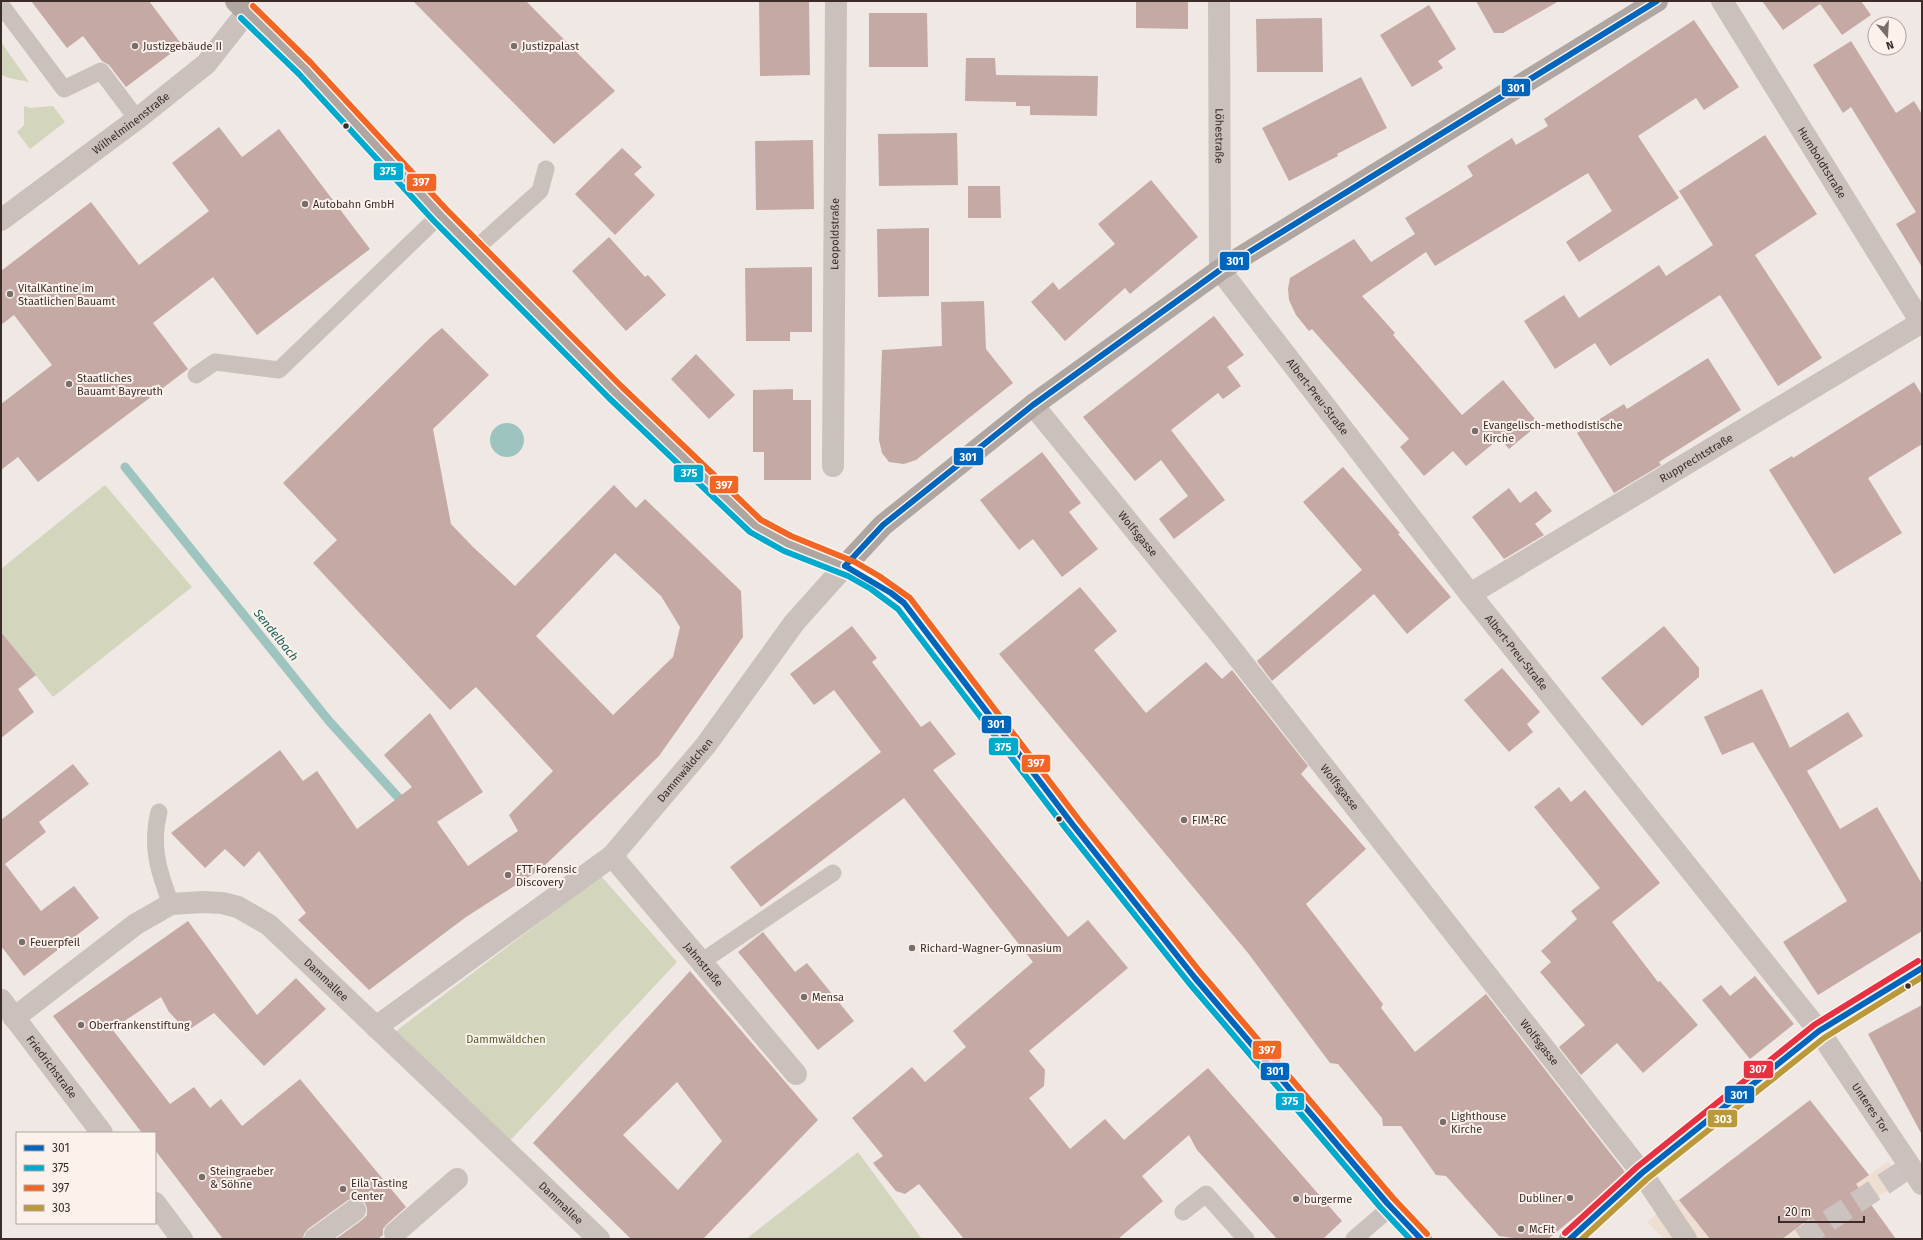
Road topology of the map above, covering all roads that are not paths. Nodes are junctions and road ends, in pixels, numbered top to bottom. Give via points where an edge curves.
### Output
1 (836, 1) edge
2 (1219, 1) edge
3 (1657, 1) edge
4 (1722, 1) edge
5 (1, 5) edge
6 (241, 7) edge
7 (137, 119) junction
8 (546, 169) dead end
9 (440, 215) junction
10 (1, 220) edge
11 (474, 250) junction
12 (1220, 270) junction
13 (1922, 323) edge
14 (196, 375) dead end
15 (1033, 405) junction
16 (833, 466) dead end
17 (845, 566) junction
18 (1470, 594) junction
19 (159, 812) dead end
20 (612, 856) junction
21 (833, 873) dead end
22 (171, 904) junction
23 (701, 962) junction
24 (1922, 968) edge
25 (1, 1000) edge
26 (14, 1018) junction
27 (376, 1027) junction
28 (1819, 1031) junction
29 (796, 1074) dead end
30 (101, 1132) edge
31 (1916, 1163) edge
32 (1642, 1174) junction
33 (456, 1179) dead end
34 (1922, 1184) edge
35 (156, 1204) edge
36 (1391, 1207) junction
37 (355, 1210) dead end
38 (1183, 1212) dead end
39 (395, 1233) dead end
40 (182, 1239) edge
41 (315, 1239) edge
42 (599, 1239) edge
43 (1246, 1239) edge
44 (1354, 1239) edge
45 (1421, 1239) edge
46 (1570, 1239) edge
47 (1686, 1239) edge

1 - 16 street, Leopoldstraße
2 - 12 street, Löhestraße
3 - 12 main road
4 - 13 street, Humboldtstraße
5 - 7 lane via 64,89 101,71
6 - 7 street, Wilhelminenstraße via 206,64
6 - 9 main road via 305,68
7 - 10 street, Wilhelminenstraße
8 - 11 lane via 540,191
9 - 11 main road
9 - 14 lane via 279,370 215,362
11 - 17 main road via 615,392 756,526 784,543
12 - 15 main road
12 - 18 street, Albert-Preu-Straße
13 - 18 street, Rupprechtstraße
15 - 17 main road via 883,525
15 - 32 street, Wolfsgasse via 1223,638
17 - 20 street, Dammwäldchen via 794,623 706,745
17 - 36 main road via 891,593 904,604 1073,825 1195,978
18 - 28 street, Albert-Preu-Straße
19 - 22 lane via 155,827 158,868
20 - 23 street, Jahnstraße
20 - 27 street, Dammwäldchen
21 - 23 lane
22 - 26 street, Dammallee via 136,924
22 - 27 street, Dammallee via 222,903 254,914 269,925
23 - 29 street, Jahnstraße
24 - 28 main road
25 - 26 street, Friedrichstraße
26 - 30 street, Friedrichstraße
27 - 42 street, Dammallee
28 - 31 street, Unteres Tor
28 - 32 main road
31 - 34 street, Unteres Tor
32 - 46 main road
32 - 47 street, Wolfsgasse
33 - 39 street
35 - 40 street
36 - 44 lane
36 - 45 main road
37 - 41 street
38 - 43 lane via 1206,1194

